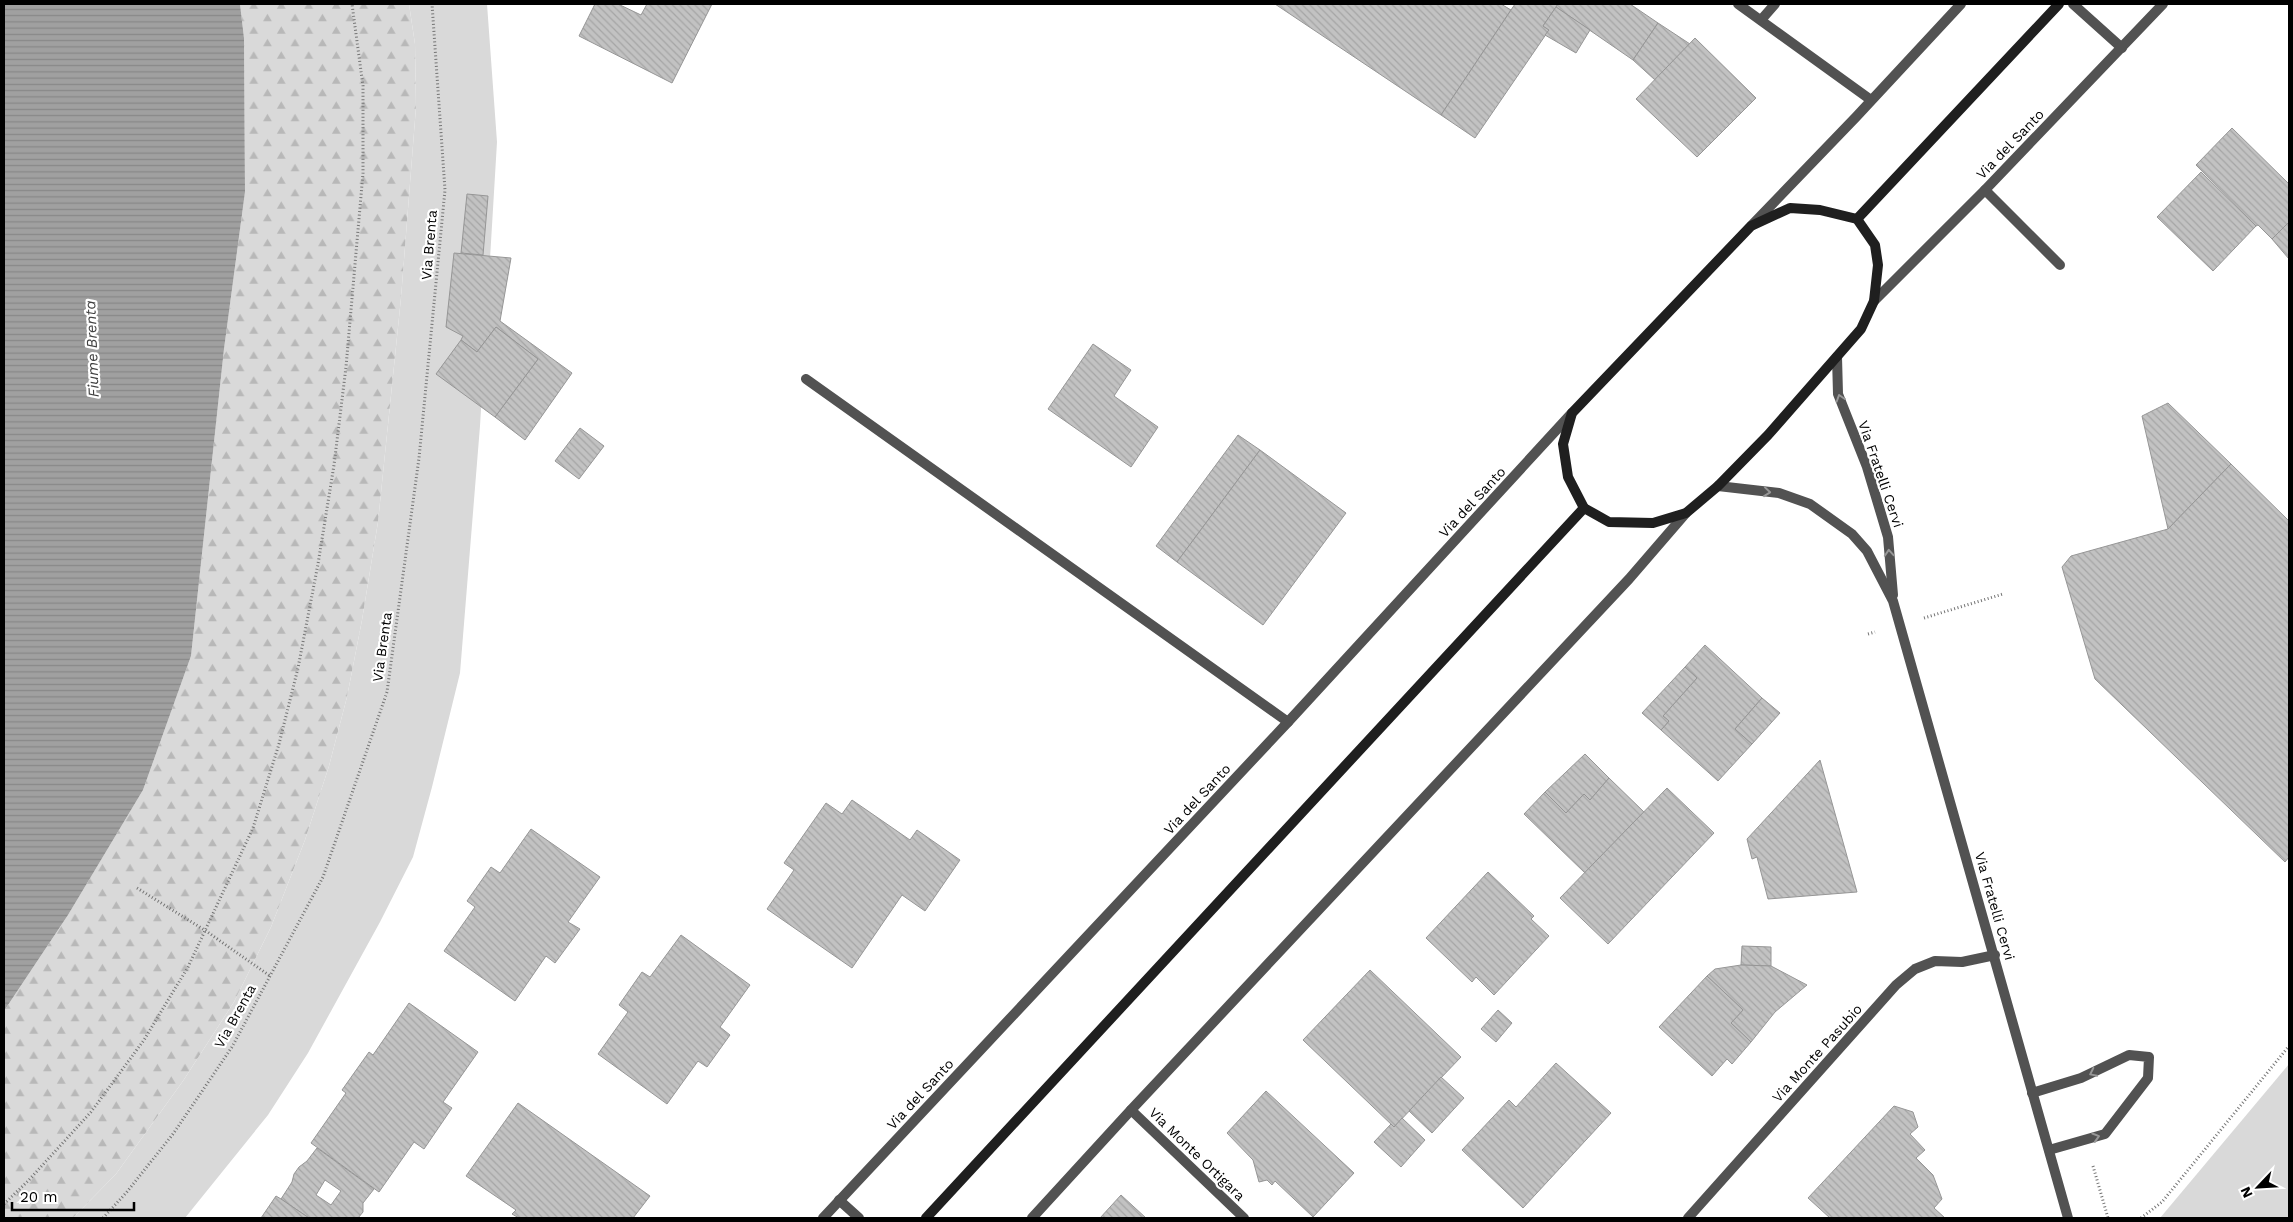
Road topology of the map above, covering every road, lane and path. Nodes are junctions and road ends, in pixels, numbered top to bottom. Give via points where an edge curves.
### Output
1 (352, 4) edge
2 (432, 4) edge
3 (1738, 4) edge
4 (1775, 4) edge
5 (1961, 4) edge
6 (2059, 4) edge
7 (2074, 4) edge
8 (2163, 4) edge
9 (1761, 20) junction
10 (2122, 48) junction
11 (1871, 100) junction
12 (1985, 190) junction
13 (1857, 219) junction
14 (1751, 226) junction
15 (2060, 265) dead end
16 (1874, 301) junction
17 (1837, 357) junction
18 (806, 379) dead end
19 (1572, 414) junction
20 (1718, 486) junction
21 (1584, 508) junction
22 (1686, 514) junction
23 (2003, 594) dead end
24 (1893, 601) junction
25 (1953, 609) dead end
26 (1288, 722) junction
27 (137, 888) dead end
28 (206, 931) junction
29 (1995, 955) junction
30 (270, 976) junction
31 (2289, 1046) edge
32 (2032, 1093) junction
33 (1131, 1110) junction
34 (2049, 1150) junction
35 (2090, 1157) dead end
36 (840, 1200) junction
37 (4, 1204) edge
38 (103, 1218) edge
39 (823, 1218) edge
40 (859, 1218) edge
41 (926, 1218) edge
42 (1032, 1218) edge
43 (1244, 1218) edge
44 (1688, 1218) edge
45 (2068, 1218) edge
46 (2108, 1218) edge
47 (2140, 1218) edge

1 - 28 path via 363,86 363,173 346,367 324,528 298,668 279,744 253,828
2 - 30 path, Via Brenta via 445,190 420,458 387,692 323,877
3 - 9 street
4 - 9 street
5 - 11 street, Via del Santo
6 - 13 street
7 - 10 street
8 - 10 street, Via del Santo
9 - 11 street
10 - 12 street, Via del Santo
11 - 14 street, Via del Santo
12 - 15 street
12 - 16 street, Via del Santo
13 - 14 street, Via del Santo via 1820,210 1790,208
13 - 16 street, Via del Santo via 1875,246 1878,265
14 - 19 street, Via del Santo
16 - 17 street, Via del Santo via 1861,328
17 - 20 street, Via del Santo
24 -> 17 street, Via Fratelli Cervi via 1888,537 1868,467 1838,394
18 - 26 street
19 - 21 street, Via del Santo via 1563,444 1568,477
19 - 26 street, Via del Santo
20 - 22 street, Via del Santo
20 -> 24 street, Via Fratelli Cervi via 1779,493 1810,504 1852,534 1867,551
21 - 22 street, Via del Santo via 1609,522 1653,523
21 - 41 street
22 - 33 street, Via del Santo
23 - 25 path
24 - 29 street, Via Fratelli Cervi
26 - 36 street, Via del Santo
27 - 28 path
28 - 30 path
28 - 37 path via 144,1040 97,1104
29 - 32 street, Via Fratelli Cervi
29 - 44 street, Via Monte Pasubio via 1962,962 1935,961 1915,969 1902,980
30 - 38 path, Via Brenta via 232,1047 173,1134
31 - 47 path via 2162,1202
32 - 34 street, Via Fratelli Cervi
34 -> 32 street via 2105,1134 2148,1078 2149,1057 2129,1055 2081,1078
33 - 42 street, Via del Santo
33 - 43 street, Via Monte Ortigara
34 - 45 street, Via Fratelli Cervi
35 - 46 path
36 - 39 street, Via del Santo
36 - 40 street

